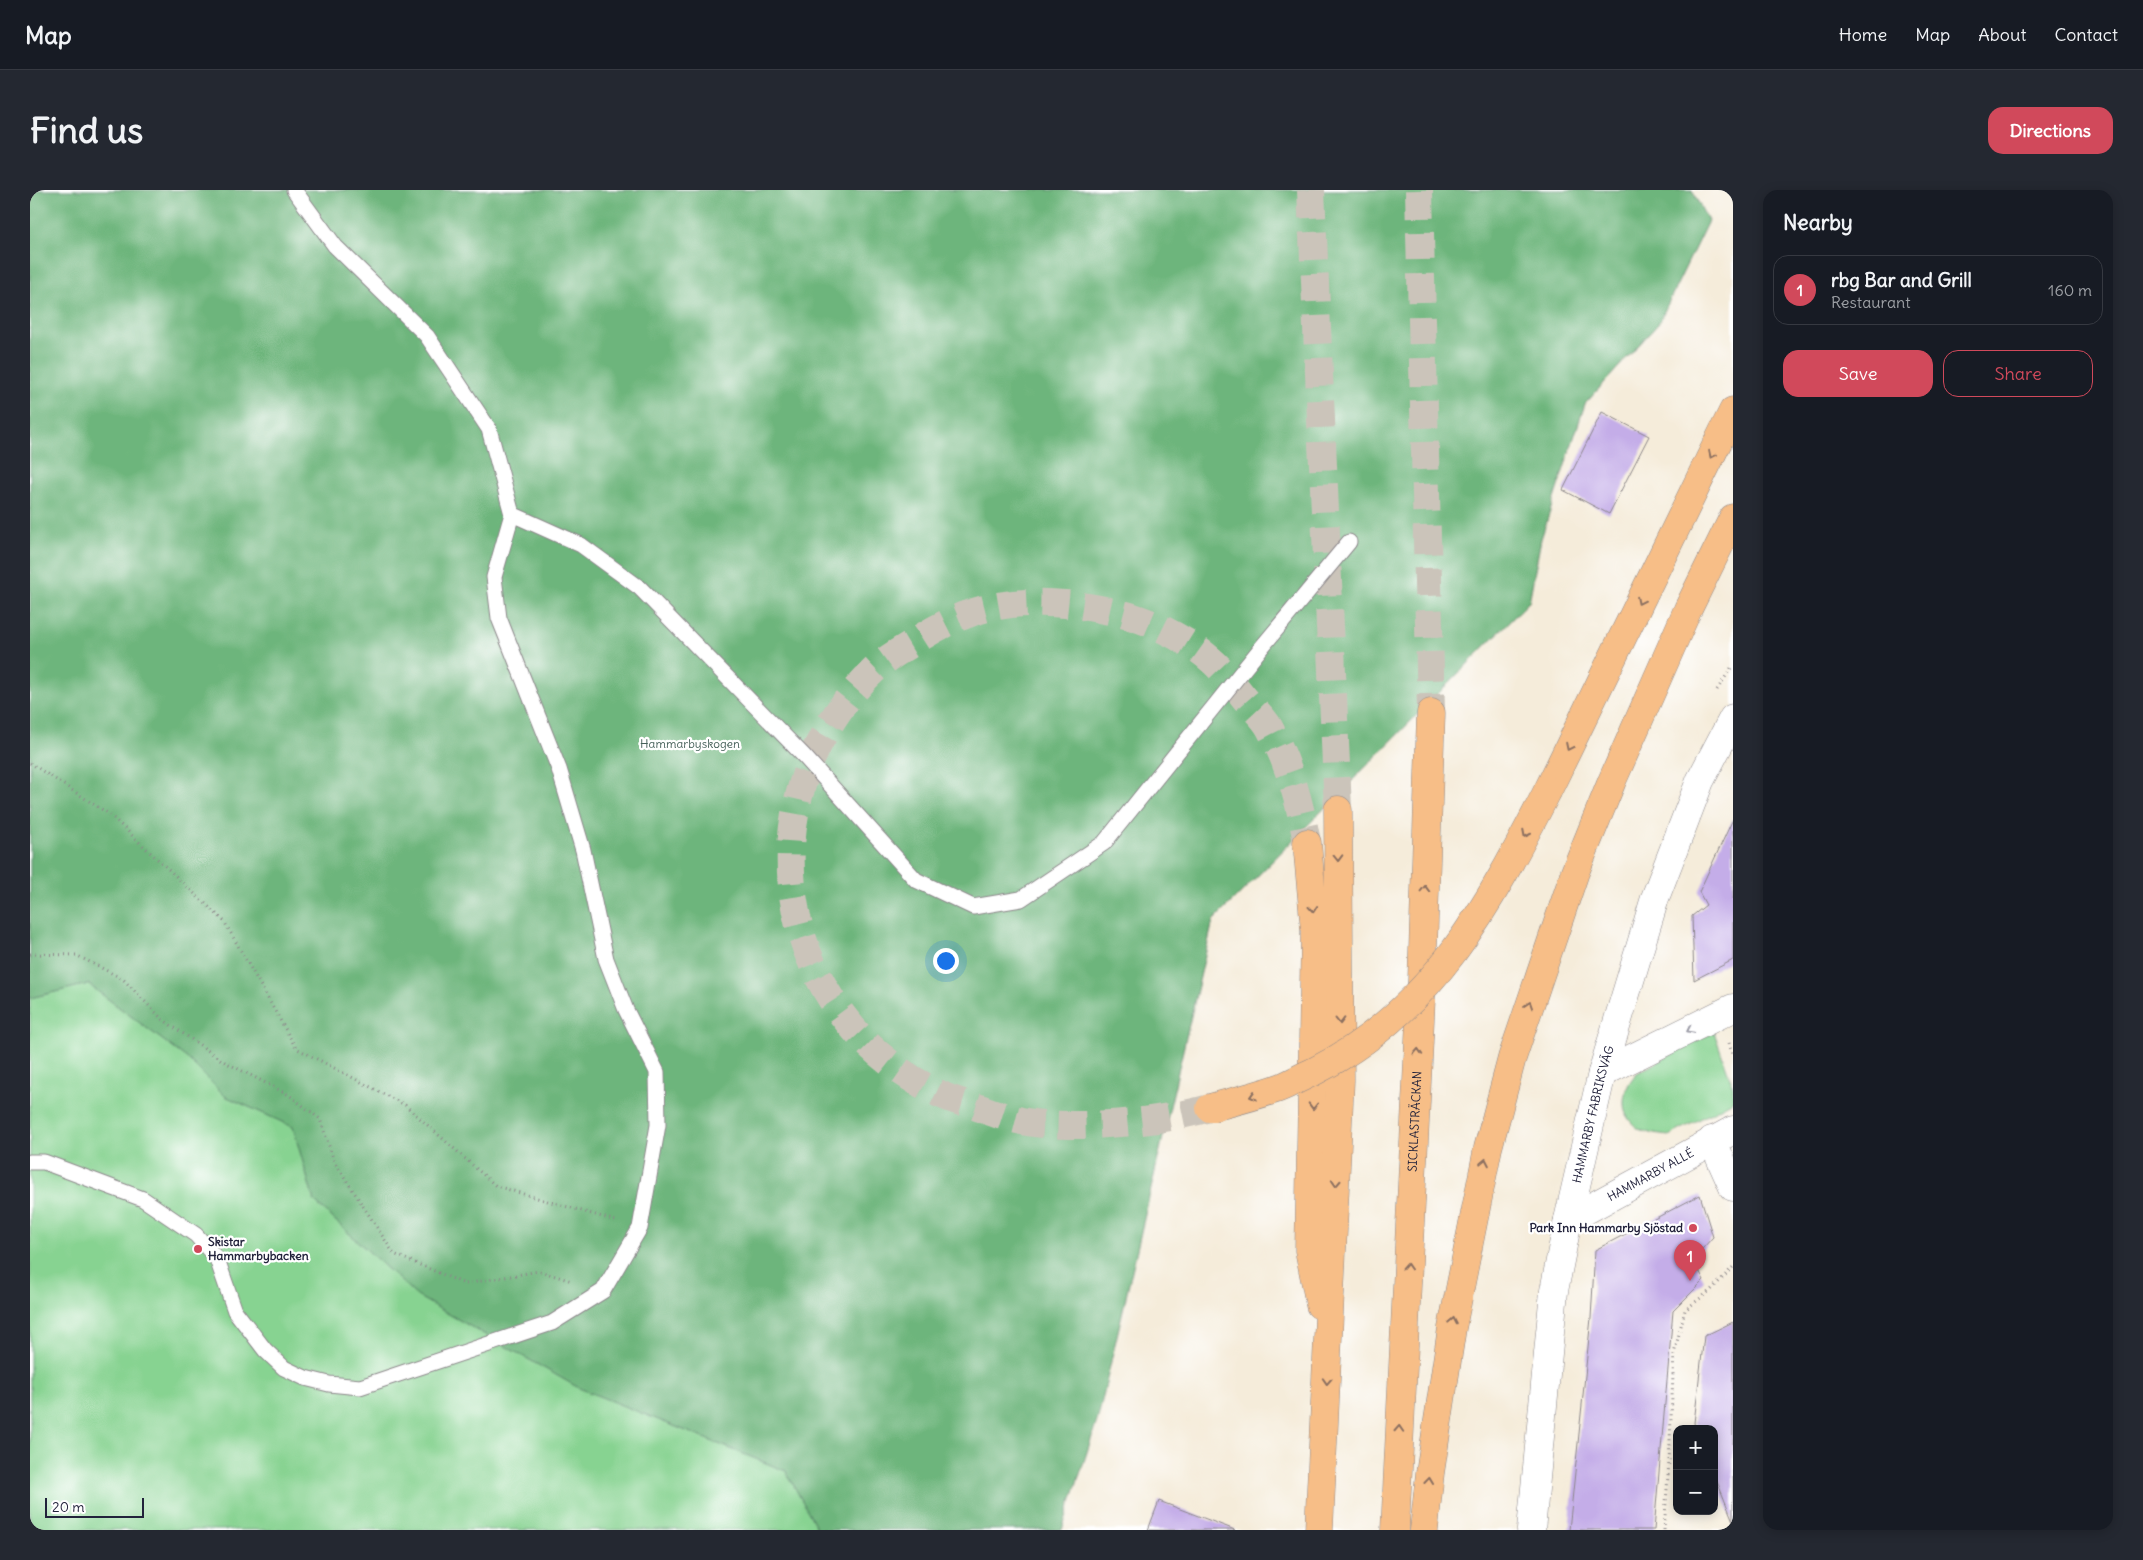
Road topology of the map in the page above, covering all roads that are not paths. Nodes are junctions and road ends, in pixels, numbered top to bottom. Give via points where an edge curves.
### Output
1 (294, 190) edge
2 (1733, 411) edge
3 (512, 514) junction
4 (1733, 518) edge
5 (1349, 542) dead end
6 (1431, 714) tunnel mouth
7 (1733, 718) edge
8 (1338, 810) tunnel mouth
9 (1307, 843) tunnel mouth
10 (1733, 1008) edge
11 (1602, 1073) junction
12 (1210, 1108) tunnel mouth
13 (1723, 1135) edge
14 (30, 1162) edge
15 (1733, 1187) edge
16 (1568, 1220) junction
17 (1328, 1353) junction
18 (1319, 1530) edge
19 (1395, 1530) edge
20 (1424, 1530) edge
21 (1532, 1530) edge

1 - 3 lane via 335,246 428,336 489,429
2 -> 12 highway, bridge via 1511,863 1482,914 1448,960 1408,1003 1342,1057 1280,1088
3 - 5 lane via 581,545 640,588 804,756 916,880 973,907 1021,899 1104,843
3 - 14 lane via 494,577 499,618 559,769 583,850 606,959 626,1010 657,1072 658,1125 640,1228 603,1291 543,1327 360,1387 329,1384 284,1368 266,1350 235,1311 216,1259 196,1235 144,1199 44,1162
20 -> 4 highway via 1452,1328 1488,1148 1512,1058 1575,872 1604,800 1688,609
19 -> 6 highway, SICKLASTRÄCKAN via 1422,979
7 - 11 street, HAMMARBY FABRIKSVÄG via 1700,781 1655,898
8 -> 17 highway via 1340,1080
9 -> 17 highway via 1315,931 1309,1250
10 -> 11 street
11 - 16 street, HAMMARBY FABRIKSVÄG
13 - 15 street
13 - 16 street, HAMMARBY ALLÉ
16 - 21 street, HAMMARBY FABRIKSVÄG via 1554,1291
17 -> 18 highway

